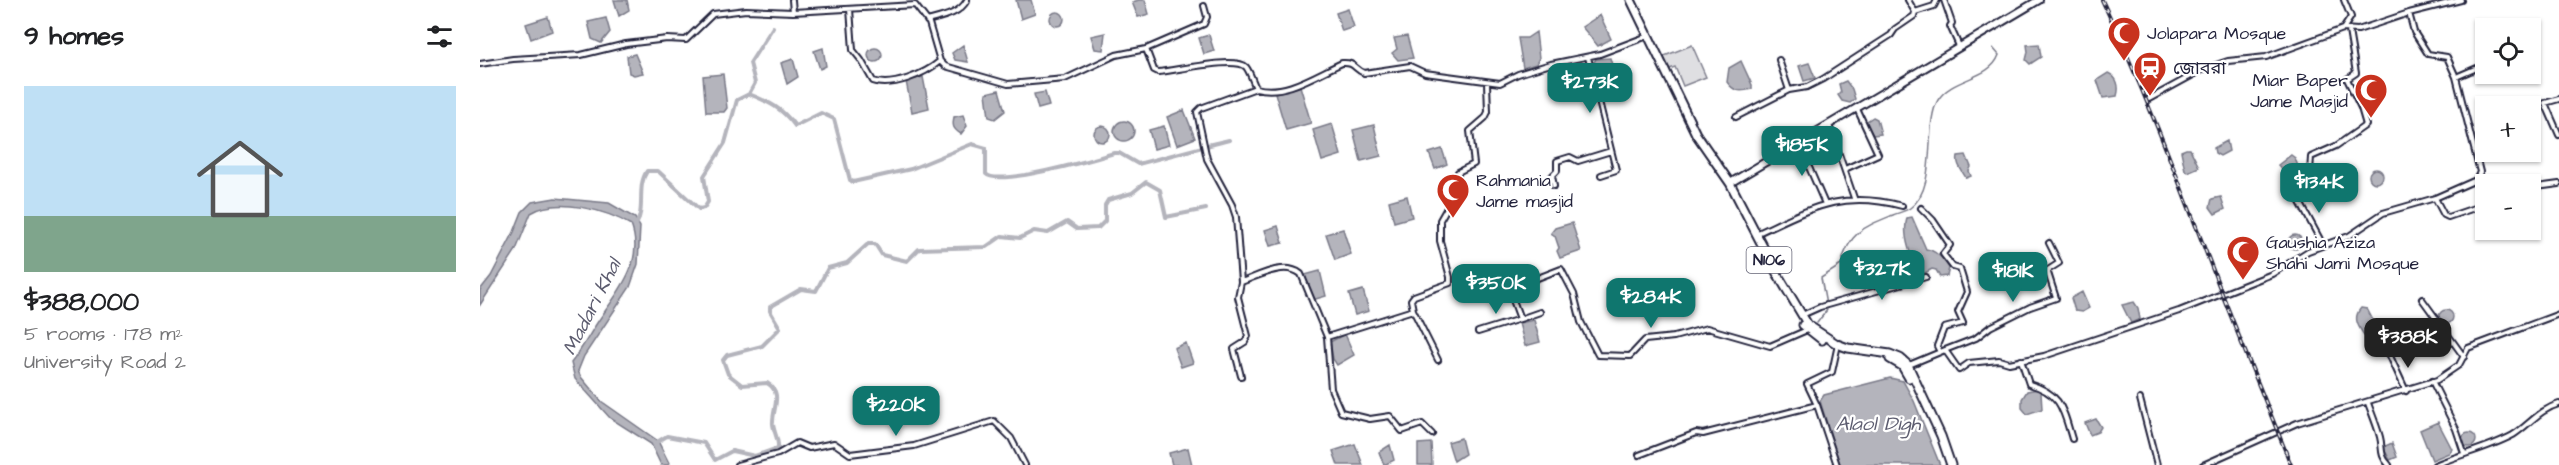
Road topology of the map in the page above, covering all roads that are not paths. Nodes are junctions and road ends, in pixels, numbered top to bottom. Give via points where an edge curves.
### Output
1 (792, 0) edge
2 (967, 0) edge
3 (1626, 0) edge
4 (1631, 0) edge
5 (1908, 0) edge
6 (1937, 0) edge
7 (1944, 0) edge
8 (2039, 0) edge
9 (2344, 0) edge
10 (2461, 0) edge
11 (915, 3) edge
12 (1204, 6) dead end
13 (850, 9) junction
14 (793, 12) junction
15 (1915, 12) junction
16 (2409, 13) junction
17 (927, 21) junction
18 (2343, 30) junction
19 (2349, 31) junction
20 (1645, 37) junction
21 (1959, 46) junction
22 (1146, 49) junction
23 (1588, 57) junction
24 (1779, 60) dead end
25 (939, 61) junction
26 (480, 64) edge
27 (2475, 69) edge
28 (2456, 77) junction
29 (1487, 82) junction
30 (1256, 88) junction
31 (1788, 90) junction
32 (2149, 99) dead end
33 (2559, 99) edge
34 (1857, 109) junction
35 (1736, 117) dead end
36 (1829, 125) junction
37 (2559, 135) edge
38 (1798, 141) junction
39 (2475, 149) edge
40 (1611, 151) junction
41 (2478, 162) edge
42 (1845, 169) junction
43 (1601, 174) dead end
44 (1730, 183) junction
45 (2559, 184) edge
46 (1554, 186) dead end
47 (2541, 186) edge
48 (1854, 198) junction
49 (2435, 198) junction
50 (1825, 204) junction
51 (1902, 206) dead end
52 (1921, 208) dead end
53 (2475, 208) edge
54 (1758, 233) dead end
55 (2049, 243) dead end
56 (2323, 245) junction
57 (1926, 277) dead end
58 (1241, 282) junction
59 (2422, 298) dead end
60 (1413, 310) junction
61 (1540, 312) dead end
62 (2559, 314) edge
63 (1801, 315) junction
64 (1520, 319) junction
65 (1807, 330) junction
66 (1478, 332) dead end
67 (1326, 337) junction
68 (1837, 349) junction
69 (1942, 351) junction
70 (2390, 356) dead end
71 (2464, 357) junction
72 (1438, 360) dead end
73 (2021, 360) junction
74 (1908, 365) junction
75 (1241, 376) dead end
76 (2432, 381) junction
77 (2406, 391) junction
78 (2139, 399) dead end
79 (2368, 403) junction
80 (2559, 404) edge
81 (1817, 405) junction
82 (1432, 434) dead end
83 (2072, 439) dead end
84 (2464, 453) junction
85 (1639, 455) dead end
86 (737, 465) edge
87 (1025, 465) edge
88 (1837, 465) edge
89 (1949, 465) edge
90 (2157, 465) edge
91 (2204, 465) edge
92 (2389, 465) edge
93 (2435, 465) edge

1 - 14 street
2 - 17 street via 952,14
3 - 20 highway, N106
4 - 44 highway, N106 via 1696,134
5 - 15 street
6 - 15 street via 1934,6
7 - 21 street
8 - 21 main road
9 - 18 street via 2351,17
10 - 16 street
11 - 13 street
11 - 17 street
12 - 22 street via 1204,24
13 - 14 street
13 - 25 street via 853,50 873,81 881,84 926,73
14 - 26 street via 746,10 713,14 686,40 667,39 581,55
15 - 31 street via 1891,35 1853,61 1807,87
16 - 19 street
16 - 28 street via 2425,51 2447,57
17 - 25 street
18 - 19 street
18 - 32 street via 2266,57 2228,61 2204,69
19 - 56 street via 2356,73 2348,79 2366,125 2336,146 2311,157 2310,172 2294,191
20 - 23 street
20 - 65 highway, N106 via 1694,137 1727,184
21 - 34 main road
22 - 25 street via 1116,55 1065,79 1008,84
22 - 30 street via 1158,72 1239,63 1246,66
23 - 29 street via 1551,64 1500,83
23 - 40 street
24 - 31 street
27 - 28 street
28 - 39 street
29 - 30 street via 1425,74 1410,66 1364,73 1349,62 1291,87 1266,91
29 - 60 street via 1488,112 1470,131 1474,164 1458,172 1456,192 1440,220 1440,241 1451,281 1414,296
30 - 58 street via 1197,112 1207,159 1236,217
31 - 35 street
33 - 37 street via 2546,103
34 - 36 main road
34 - 42 street via 1878,154
36 - 38 main road
36 - 42 street
38 - 44 main road
38 - 50 street
40 - 43 street via 1616,170
40 - 46 street via 1578,161 1570,157 1557,161 1557,171 1552,176
41 - 49 street via 2480,176 2476,180
42 - 48 street
44 - 63 highway, N106
45 - 47 street
48 - 50 street
48 - 51 street
49 - 53 street via 2448,217
49 - 56 street via 2383,213 2349,236
50 - 54 street
52 - 69 street via 1950,245 1943,254 1953,267 1960,269 1967,292 1959,312 1963,323 1944,328 1937,346
55 - 69 street via 2060,263 2048,270 2056,298
56 - 73 street via 2272,274 2179,311
57 - 63 street
58 - 67 street via 1293,268 1301,274
58 - 75 street via 1238,297 1248,336 1234,351
59 - 71 street
60 - 67 street
60 - 72 street
61 - 64 street
62 - 71 street via 2468,348
63 - 74 highway, N106 via 1808,325 1837,344 1890,354
64 - 65 street via 1509,289 1561,269 1598,355 1630,356 1645,340 1707,328 1770,346
64 - 66 street
65 - 68 highway, N106
67 - 82 street via 1331,389 1341,412 1370,419 1390,416 1402,431 1422,424
68 - 81 street via 1832,372 1807,384
68 - 89 highway, N106 via 1891,359 1902,366
69 - 73 street via 1959,370 1969,363
69 - 74 street
70 - 77 street
71 - 76 street via 2459,365
73 - 83 street via 2029,384 2047,389 2062,408
74 - 89 highway, N106 via 1938,429
76 - 77 street
76 - 84 street
77 - 79 street
78 - 90 street
79 - 91 street via 2277,430
79 - 92 street
80 - 84 street via 2513,435
81 - 85 street via 1696,433
81 - 88 street
84 - 93 street
86 - 87 street via 778,454 797,443 809,448 834,443 850,454 914,446 994,421 1011,438

